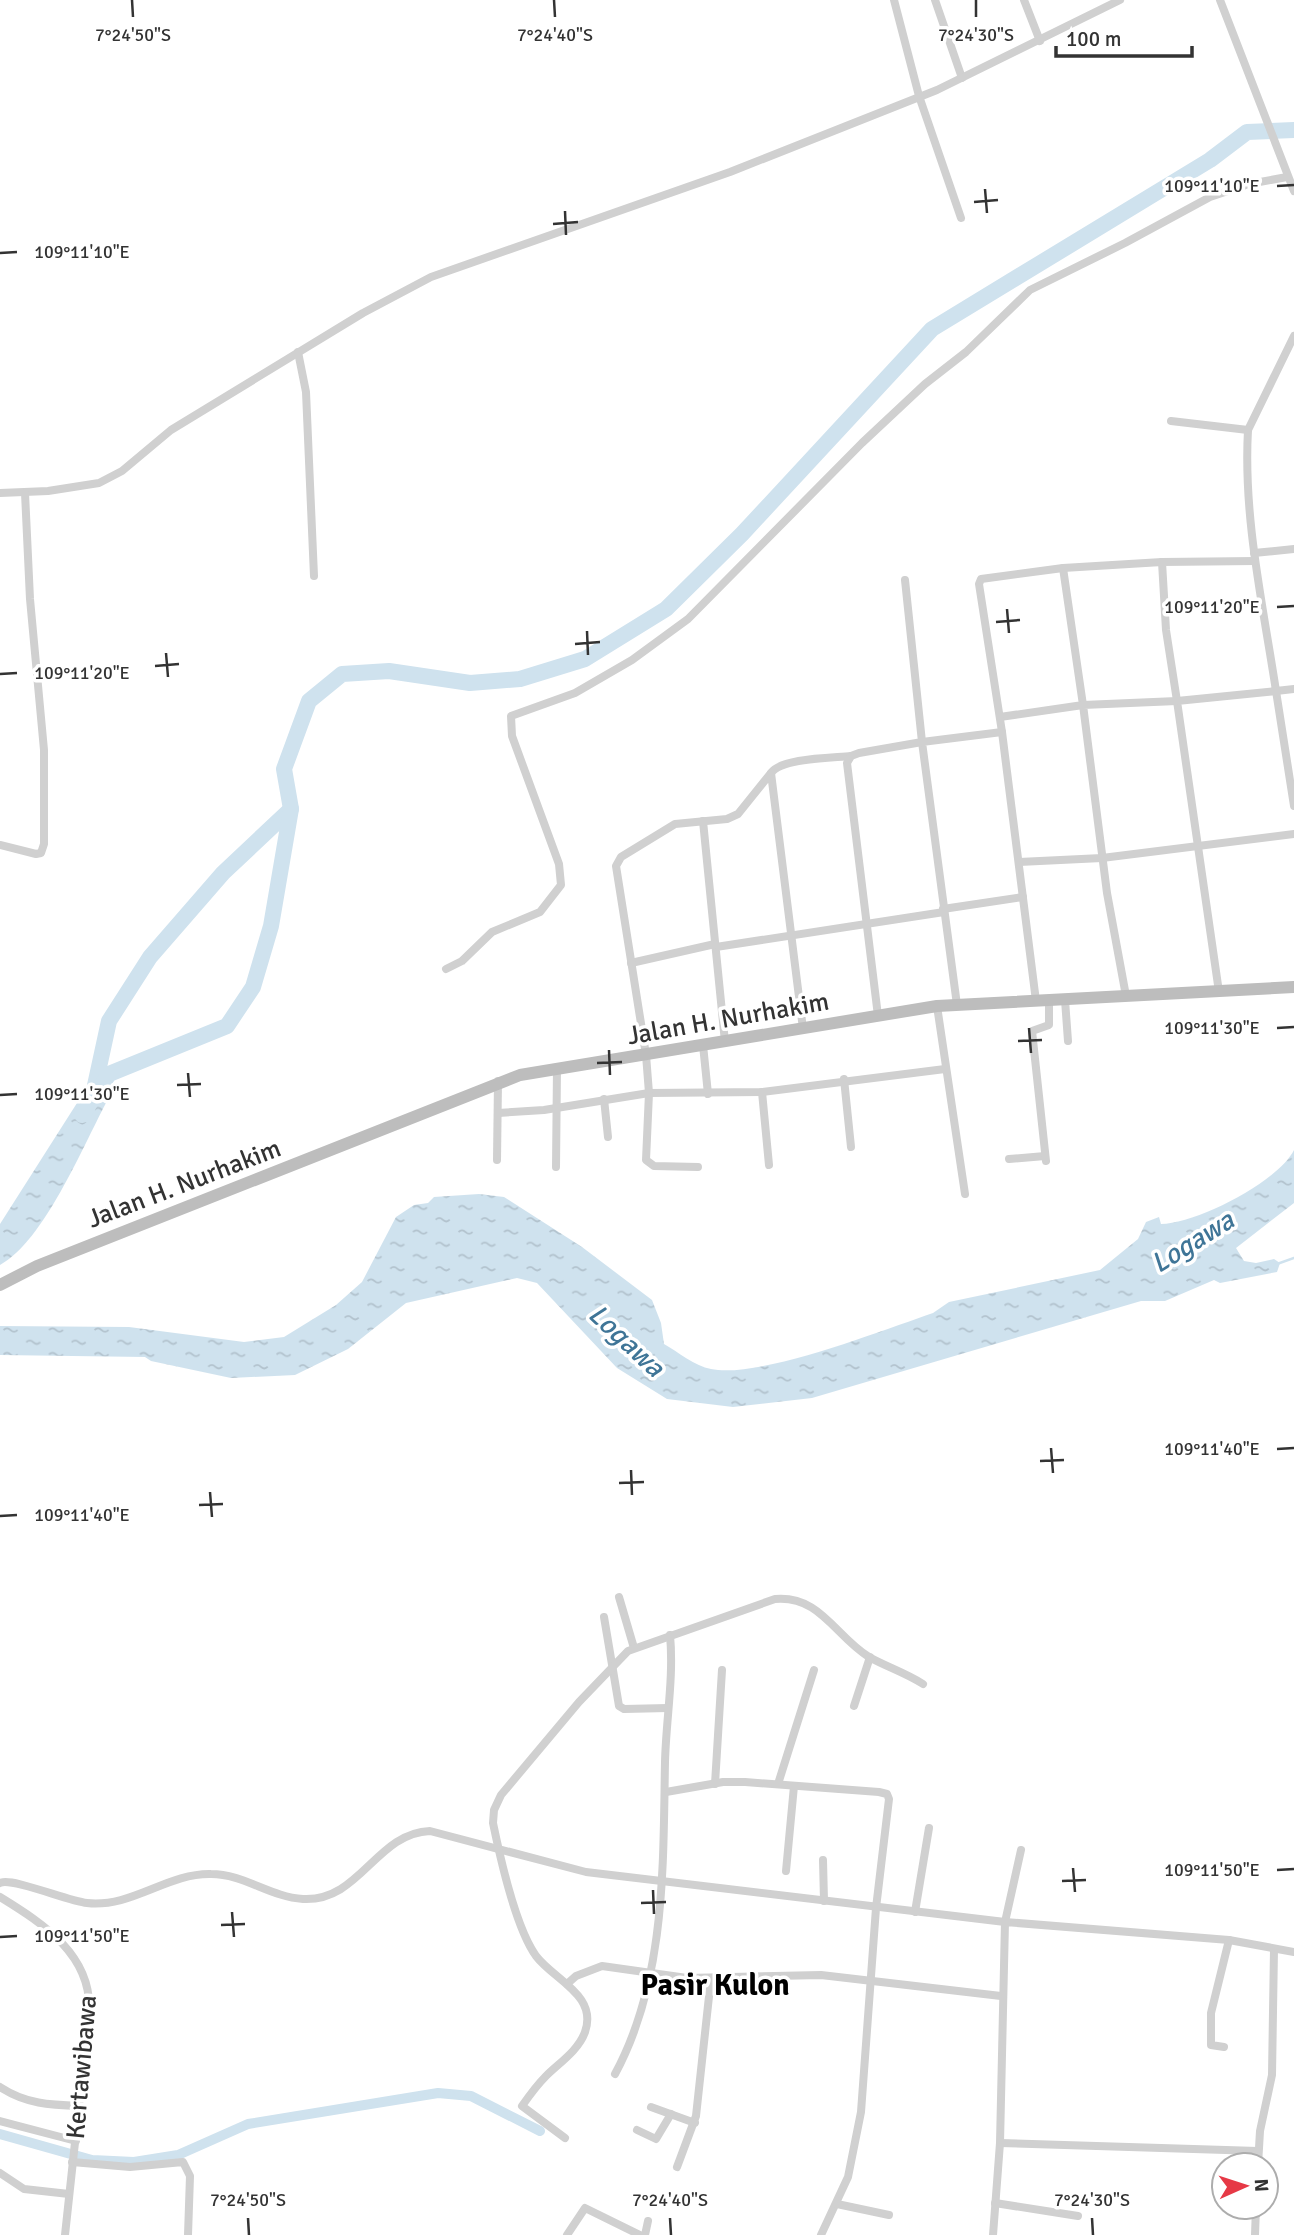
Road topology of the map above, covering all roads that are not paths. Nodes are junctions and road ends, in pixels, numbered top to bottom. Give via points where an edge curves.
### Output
1 (894, 0) edge
2 (935, 0) edge
3 (1024, 0) edge
4 (1220, 0) edge
5 (1118, 1) edge
6 (1040, 41) junction
7 (962, 78) junction
8 (919, 96) junction
9 (1287, 177) junction
10 (1294, 191) edge
11 (961, 218) dead end
12 (1294, 336) edge
13 (298, 352) junction
14 (1171, 421) dead end
15 (1248, 430) junction
16 (0, 493) edge
17 (24, 493) junction
18 (1294, 549) edge
19 (1255, 557) junction
20 (1163, 562) junction
21 (1063, 568) junction
22 (314, 576) dead end
23 (905, 580) dead end
24 (1294, 689) edge
25 (1276, 691) junction
26 (1177, 701) junction
27 (1083, 705) junction
28 (1000, 716) junction
29 (1002, 732) junction
30 (922, 742) junction
31 (850, 756) junction
32 (771, 773) junction
33 (1294, 806) edge
34 (703, 821) junction
35 (1294, 834) edge
36 (0, 845) edge
37 (1199, 847) junction
38 (1102, 858) junction
39 (1019, 862) junction
40 (1023, 897) junction
41 (944, 911) junction
42 (866, 924) junction
43 (792, 935) junction
44 (715, 946) junction
45 (631, 962) junction
46 (446, 969) dead end
47 (1294, 987) edge
48 (1219, 992) junction
49 (1126, 996) junction
50 (1065, 1000) junction
51 (1042, 1001) junction
52 (957, 1005) junction
53 (937, 1006) junction
54 (878, 1016) junction
55 (803, 1029) junction
56 (1068, 1041) dead end
57 (725, 1042) junction
58 (703, 1045) junction
59 (646, 1055) junction
60 (557, 1068) junction
61 (945, 1069) junction
62 (844, 1079) junction
63 (498, 1081) junction
64 (762, 1092) junction
65 (649, 1093) junction
66 (709, 1094) junction
67 (604, 1099) junction
68 (558, 1107) junction
69 (498, 1113) junction
70 (608, 1137) dead end
71 (851, 1147) dead end
72 (1009, 1159) dead end
73 (497, 1160) dead end
74 (769, 1165) dead end
75 (556, 1167) dead end
76 (698, 1167) dead end
77 (965, 1194) dead end
78 (0, 1284) edge
79 (619, 1597) dead end
80 (604, 1617) dead end
81 (671, 1638) junction
82 (634, 1648) junction
83 (868, 1661) junction
84 (722, 1670) dead end
85 (814, 1670) dead end
86 (612, 1673) junction
87 (923, 1684) dead end
88 (853, 1706) dead end
89 (668, 1708) junction
90 (715, 1784) junction
91 (778, 1784) junction
92 (794, 1786) junction
93 (666, 1792) junction
94 (929, 1828) dead end
95 (1021, 1850) dead end
96 (504, 1851) junction
97 (824, 1860) dead end
98 (786, 1871) dead end
99 (0, 1883) edge
100 (664, 1883) junction
101 (0, 1897) edge
102 (824, 1901) junction
103 (876, 1908) junction
104 (915, 1912) junction
105 (1004, 1922) junction
106 (1229, 1940) junction
107 (1274, 1949) junction
108 (1294, 1952) edge
109 (649, 1973) junction
110 (711, 1978) junction
111 (873, 1979) junction
112 (571, 1980) junction
113 (1001, 1996) junction
114 (1224, 2047) dead end
115 (615, 2074) dead end
116 (0, 2087) edge
117 (651, 2107) dead end
118 (80, 2108) junction
119 (671, 2114) junction
120 (0, 2121) edge
121 (695, 2123) junction
122 (637, 2130) dead end
123 (565, 2138) dead end
124 (75, 2143) junction
125 (1000, 2143) junction
126 (1258, 2151) joint
127 (72, 2161) junction
128 (677, 2167) dead end
129 (0, 2173) edge
130 (69, 2194) junction
131 (995, 2203) junction
132 (836, 2204) junction
133 (889, 2215) dead end
134 (1078, 2216) dead end
135 (648, 2221) dead end
136 (65, 2235) edge
137 (188, 2235) edge
138 (567, 2235) edge
139 (642, 2235) edge
140 (821, 2235) edge
141 (993, 2235) edge

1 - 8 street
2 - 7 street
3 - 6 street
4 - 9 street
5 - 6 street
6 - 7 street
7 - 8 street
8 - 11 street
8 - 13 street via 730,172 431,277
9 - 10 street
9 - 46 street via 1210,197 1038,285 925,384 688,619 632,660 575,693 511,716 512,736 559,864 561,885 540,912 492,932 462,961
12 - 15 street
13 - 17 street via 171,430 122,471 99,483
13 - 22 street via 306,392
14 - 15 street
15 - 19 street
16 - 17 street
17 - 36 street via 44,750 44,845 36,854
18 - 19 street
19 - 20 street
19 - 25 street
20 - 21 street
20 - 26 street via 1166,630
21 - 27 street
21 - 28 street via 980,581
23 - 30 street
24 - 25 street
25 - 26 street
25 - 33 street
26 - 27 street
26 - 37 street
27 - 28 street
27 - 38 street
28 - 29 street
29 - 30 street
29 - 39 street
30 - 31 street
30 - 41 street
31 - 32 street via 799,761
31 - 42 street via 850,805
32 - 34 street via 738,814
32 - 43 street
34 - 44 street
34 - 45 street via 675,824 617,861
35 - 37 street
37 - 38 street
37 - 48 street
38 - 39 street
38 - 49 street
39 - 40 street
40 - 41 street
40 - 51 street
41 - 42 street
41 - 52 street
42 - 43 street
42 - 54 street
43 - 44 street
43 - 55 street
44 - 45 street
44 - 57 street
45 - 59 street
47 - 48 main road, Jalan H. Nurhakim
48 - 49 main road, Jalan H. Nurhakim
49 - 50 main road, Jalan H. Nurhakim
50 - 51 main road, Jalan H. Nurhakim
50 - 56 street
51 - 52 main road, Jalan H. Nurhakim
51 - 72 street via 1049,1025 1032,1031 1045,1158
52 - 53 main road, Jalan H. Nurhakim
53 - 54 main road, Jalan H. Nurhakim
53 - 61 street
54 - 55 main road, Jalan H. Nurhakim
55 - 57 main road, Jalan H. Nurhakim
57 - 58 main road, Jalan H. Nurhakim
58 - 59 main road, Jalan H. Nurhakim
58 - 66 street
59 - 60 main road, Jalan H. Nurhakim
59 - 65 street
60 - 63 main road, Jalan H. Nurhakim
60 - 68 street
61 - 62 street
61 - 77 street
62 - 64 street
62 - 71 street
63 - 69 street
63 - 78 main road, Jalan H. Nurhakim via 37,1265
64 - 66 street
64 - 74 street
65 - 66 street
65 - 67 street
65 - 76 street via 648,1163 654,1167
67 - 68 street
67 - 70 street
68 - 69 street
68 - 75 street
69 - 73 street
79 - 82 street
80 - 86 street
81 - 82 street
81 - 83 street via 775,1599 799,1600 812,1605
81 - 89 street
82 - 86 street
83 - 87 street
83 - 88 street
84 - 90 street
85 - 91 street
86 - 89 street via 621,1708
86 - 96 street via 501,1795 493,1815
89 - 93 street
90 - 91 street
90 - 93 street
91 - 92 street
92 - 98 street
92 - 103 street via 887,1794
93 - 100 street
94 - 104 street
95 - 105 street
96 - 99 street via 442,1832 406,1834 356,1880 319,1898 280,1896 211,1874 189,1875 102,1904 63,1900 19,1883
96 - 100 street via 586,1872
96 - 112 street via 532,1949
97 - 102 street
100 - 102 street
100 - 109 street
101 - 118 street, Kertawibawa via 33,1917 73,1954 88,1983
102 - 103 street
103 - 104 street
103 - 111 street
104 - 105 street
105 - 106 street
105 - 113 street
106 - 107 street
106 - 114 street via 1211,2013 1211,2045
107 - 108 street
107 - 126 street via 1271,2088
109 - 110 street
109 - 112 street via 602,1966
109 - 115 street via 635,2031
110 - 111 street via 809,1975
110 - 121 street
111 - 113 street
111 - 132 street via 855,2147
112 - 123 street via 586,2011 586,2030 523,2106
113 - 125 street
116 - 118 street via 25,2101
117 - 119 street
118 - 124 street, Kertawibawa
119 - 121 street
119 - 122 street via 656,2139
120 - 124 street
121 - 128 street
124 - 127 street, Kertawibawa
125 - 126 street
125 - 131 street
127 - 130 street, Kertawibawa
127 - 137 street via 130,2167 183,2162 190,2176
129 - 130 street via 24,2189
130 - 136 street, Kertawibawa
131 - 134 street
131 - 141 street
132 - 133 street
132 - 140 street
135 - 139 street
138 - 139 street via 584,2208

